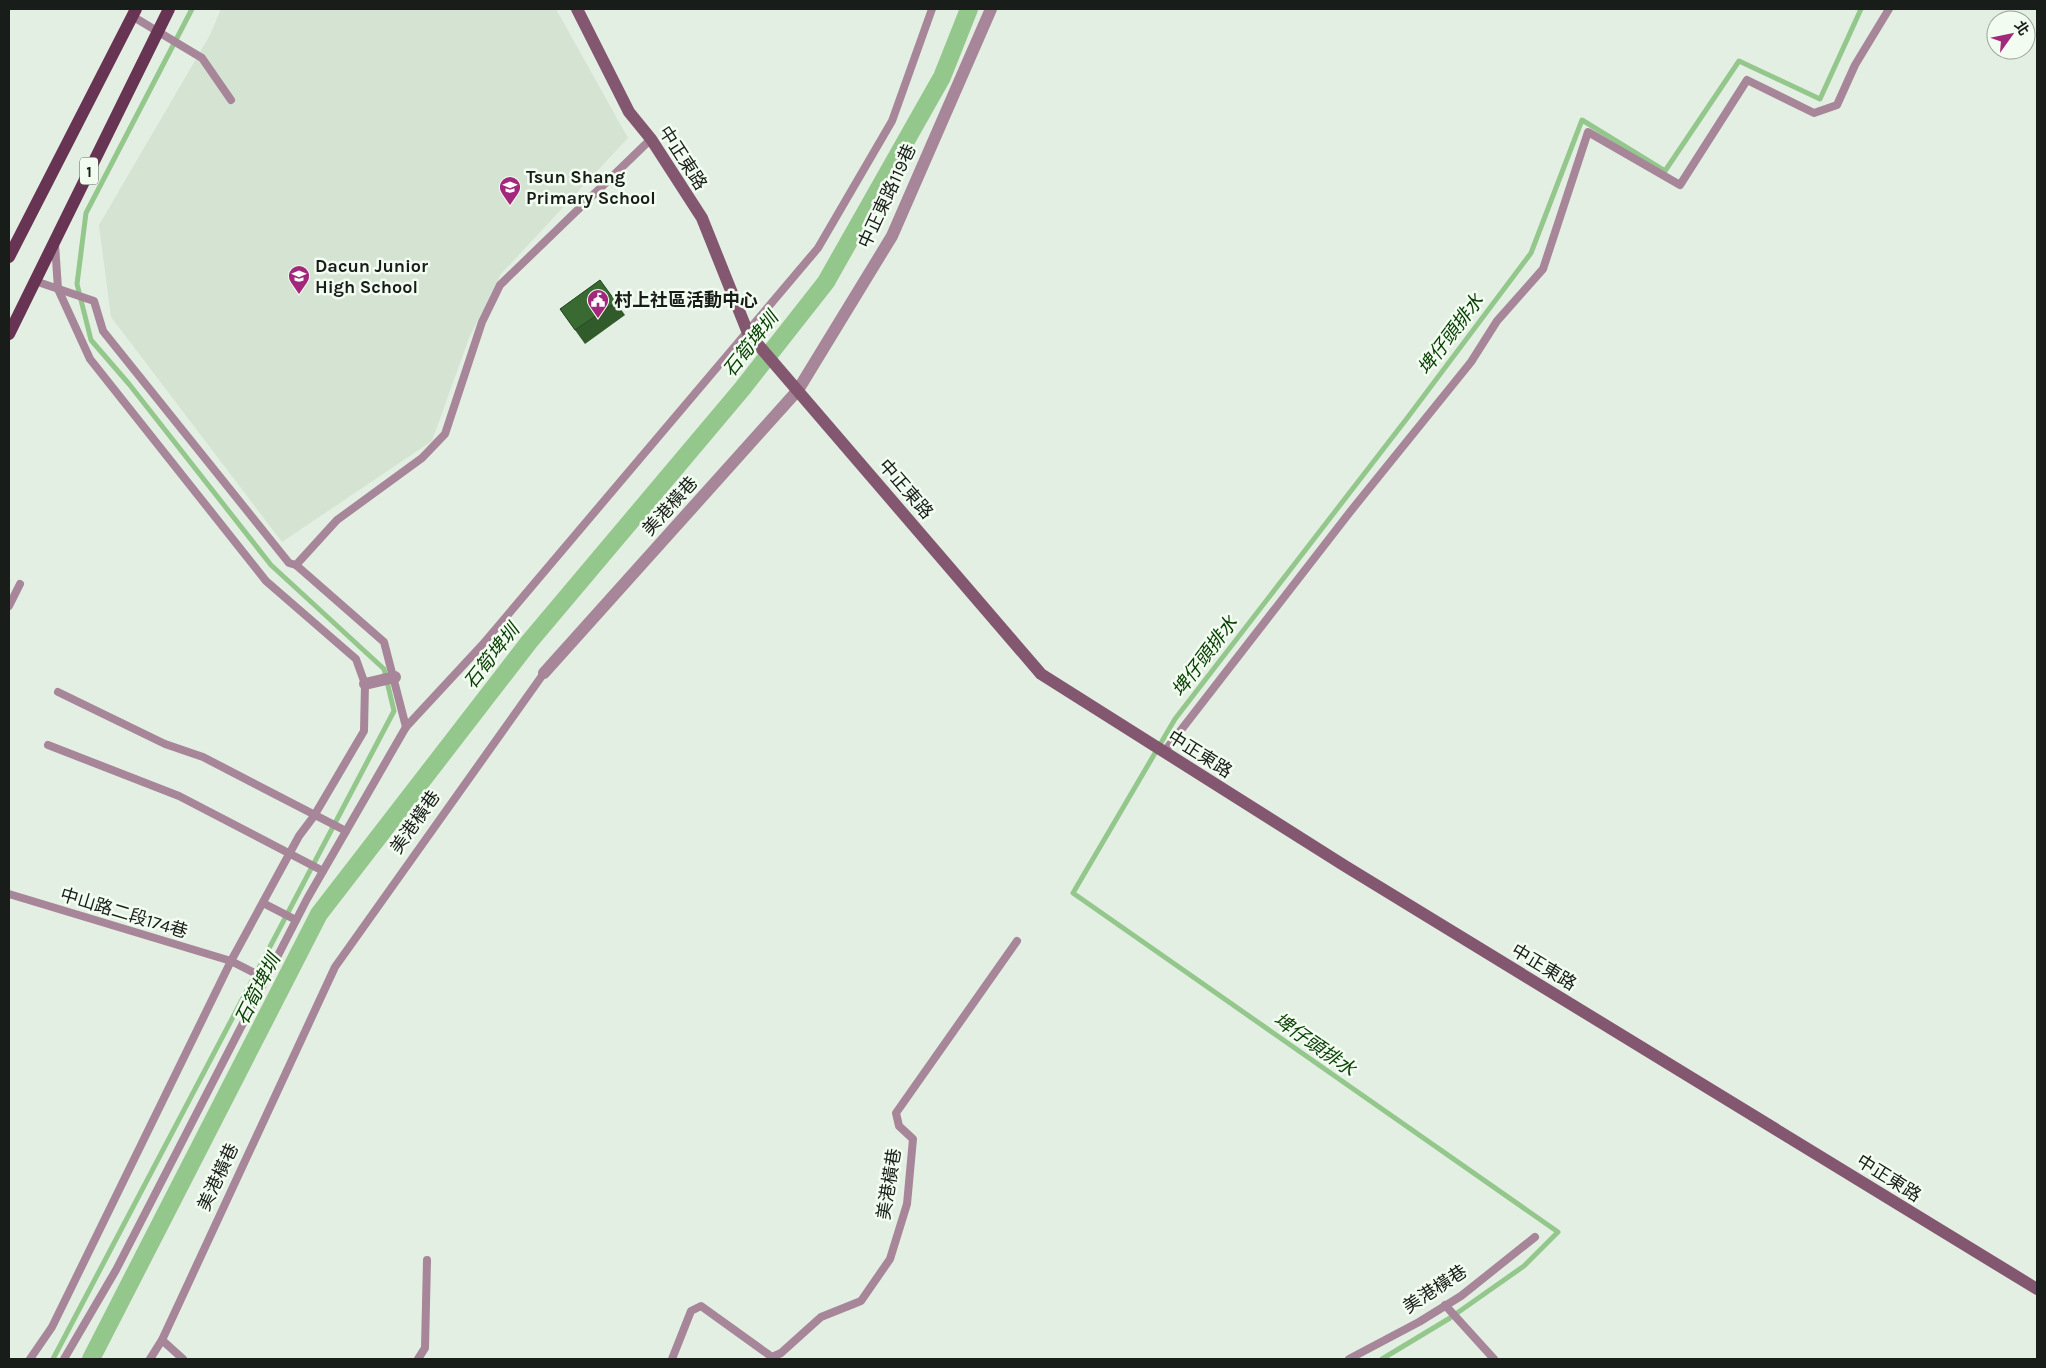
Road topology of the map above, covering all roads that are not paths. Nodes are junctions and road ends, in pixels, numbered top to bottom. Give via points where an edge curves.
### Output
1 (169, 9) edge
2 (577, 9) edge
3 (932, 9) edge
4 (991, 9) edge
5 (1889, 9) edge
6 (134, 12) edge
7 (158, 30) junction
8 (231, 100) dead end
9 (651, 138) junction
10 (55, 240) junction
11 (12, 242) edge
12 (9, 257) edge
13 (35, 280) junction
14 (58, 289) junction
15 (748, 333) junction
16 (9, 334) edge
17 (798, 390) junction
18 (296, 565) junction
19 (20, 584) dead end
20 (9, 606) edge
21 (544, 673) joint
22 (395, 676) junction
23 (365, 684) junction
24 (58, 692) dead end
25 (406, 727) junction
26 (48, 745) dead end
27 (1164, 752) junction
28 (314, 816) junction
29 (346, 831) junction
30 (290, 852) junction
31 (323, 870) junction
32 (9, 894) edge
33 (263, 903) junction
34 (296, 920) junction
35 (1017, 941) dead end
36 (231, 961) junction
37 (266, 979) junction
38 (1535, 1237) dead end
39 (427, 1260) dead end
40 (2037, 1289) edge
41 (1445, 1305) junction
42 (162, 1340) junction
43 (30, 1359) edge
44 (64, 1359) edge
45 (150, 1359) edge
46 (183, 1359) edge
47 (418, 1359) edge
48 (672, 1359) edge
49 (1349, 1359) edge
50 (1494, 1359) edge

1 - 7 main road, 1
2 - 9 main road, 中正東路 via 629,112
3 - 15 lane via 892,121 818,248
4 - 17 street, 中正東路119巷 via 892,236
5 - 27 lane via 1855,65 1837,105 1814,113 1747,80 1680,185 1588,132 1542,269 1497,321 1471,362
6 - 7 lane
6 - 11 main road, 1
7 - 8 lane via 202,58
7 - 10 main road, 1
9 - 15 main road, 中正東路 via 702,218
9 - 18 lane via 500,285 482,322 445,434 422,458 337,520
10 - 13 main road, 1
10 - 14 lane
11 - 12 main road, 1
13 - 14 lane
13 - 16 main road, 1
14 - 18 lane via 94,301 103,331 289,563
14 - 23 lane via 96,367 266,581 356,659
15 - 17 main road, 中正東路
15 - 25 lane via 483,644
17 - 21 street, 美港橫巷
17 - 27 main road, 中正東路 via 1041,674
18 - 22 lane via 384,642
19 - 20 lane
21 - 42 lane, 美港橫巷 via 335,967
22 - 23 street
22 - 25 lane
23 - 28 lane via 364,731
24 - 28 lane via 165,744 203,758
25 - 29 lane
26 - 30 lane via 179,796
27 - 40 main road, 中正東路
28 - 29 lane
28 - 30 lane
29 - 31 lane
30 - 31 lane
30 - 33 lane
31 - 34 lane
32 - 36 lane, 中山路二段174巷
33 - 34 lane
33 - 36 lane
34 - 37 lane
35 - 48 lane, 美港橫巷 via 896,1113 899,1126 914,1139 907,1204 890,1259 861,1301 821,1317 781,1353 772,1357 701,1306 692,1311
36 - 37 lane, 中山路二段174巷
36 - 43 lane via 52,1327
37 - 44 lane via 116,1270
38 - 41 lane, 美港橫巷
39 - 47 lane via 424,1348
41 - 49 lane, 美港橫巷
41 - 50 lane
42 - 45 lane, 美港橫巷
42 - 46 lane

